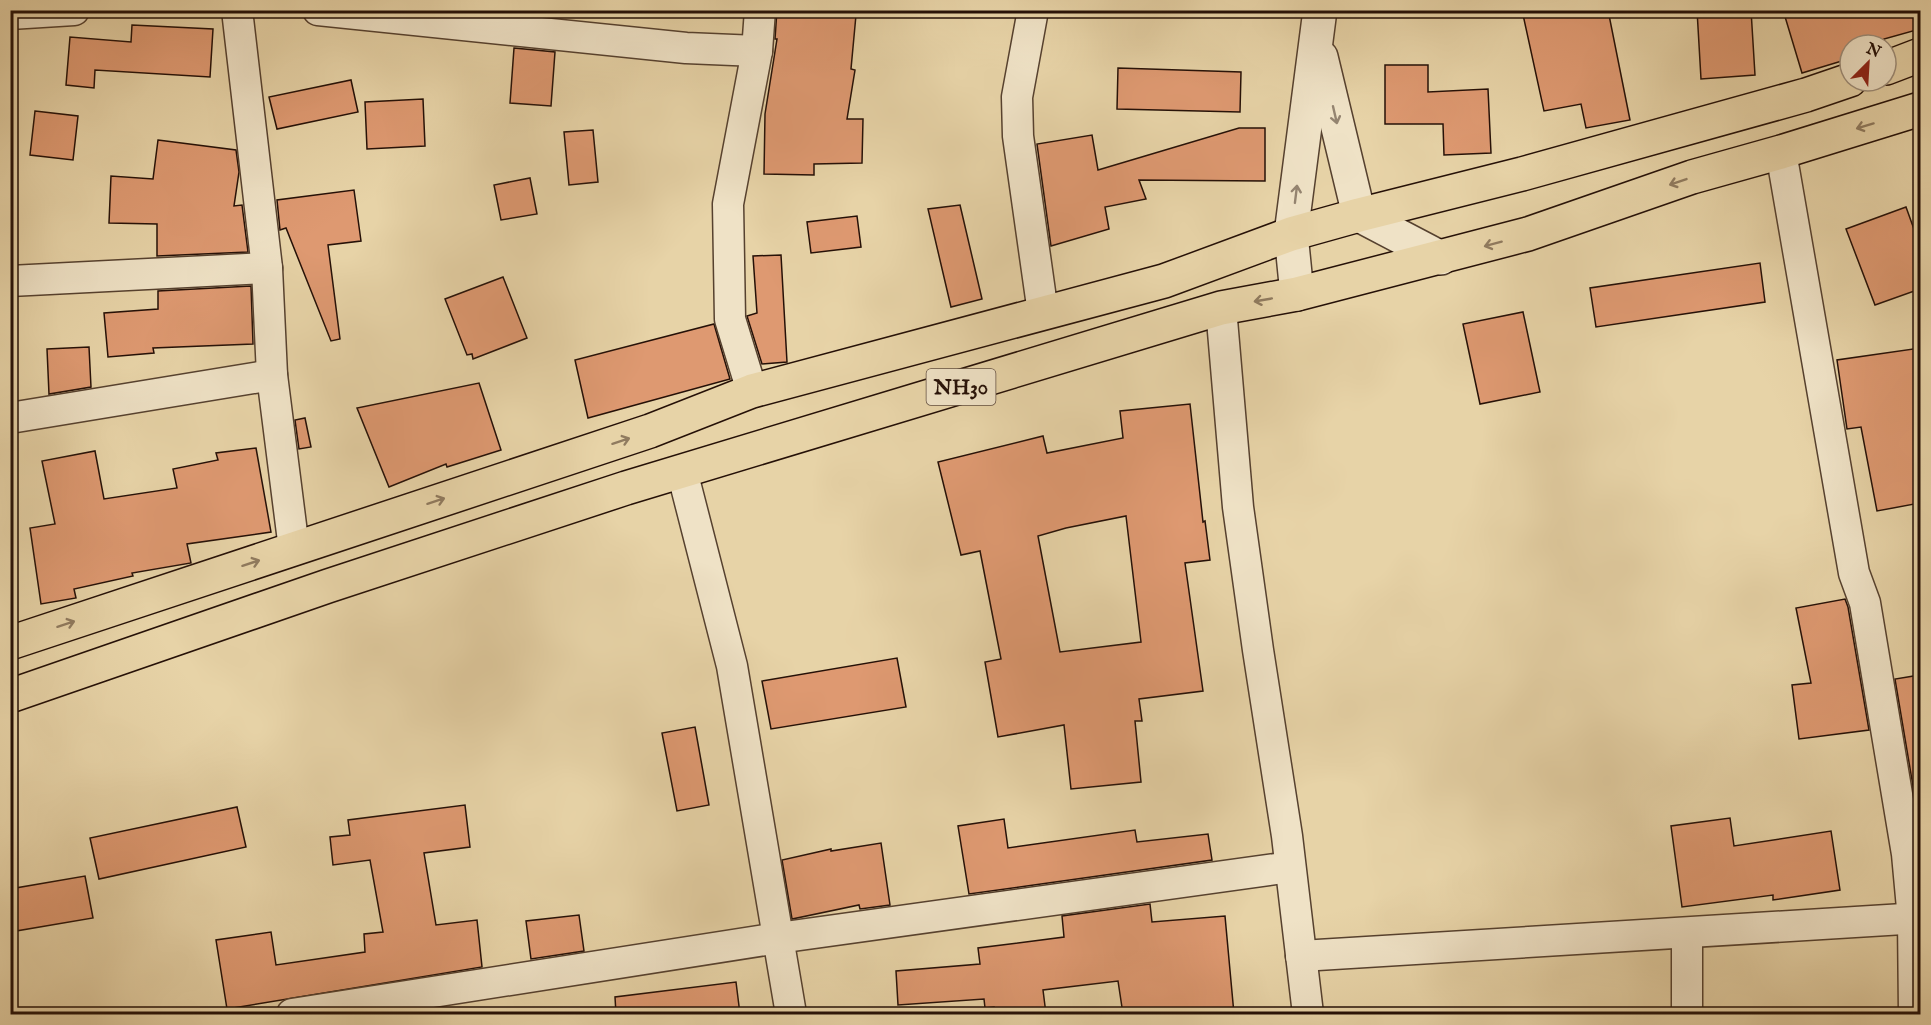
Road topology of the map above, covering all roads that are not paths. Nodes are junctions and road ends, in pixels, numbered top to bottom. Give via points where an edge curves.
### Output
1 (74, 10) edge
2 (237, 10) edge
3 (318, 10) edge
4 (760, 10) edge
5 (1033, 10) edge
6 (12, 12) edge
7 (566, 22) edge
8 (1318, 24) edge
9 (757, 51) junction
10 (1920, 55) edge
11 (1898, 63) edge
12 (1838, 84) edge
13 (1920, 109) edge
14 (1781, 152) junction
15 (1359, 214) junction
16 (1291, 234) junction
17 (1441, 258) junction
18 (267, 268) junction
19 (10, 282) edge
20 (1297, 294) junction
21 (1221, 308) junction
22 (1043, 313) junction
23 (273, 375) junction
24 (752, 391) junction
25 (10, 418) edge
26 (682, 471) junction
27 (294, 549) junction
28 (10, 643) edge
29 (10, 696) edge
30 (1290, 867) junction
31 (1917, 919) edge
32 (1687, 933) junction
33 (778, 938) junction
34 (1301, 956) junction
35 (291, 1014) edge
36 (791, 1014) edge
37 (1308, 1014) edge
38 (1687, 1014) edge
39 (1914, 1014) edge

1 - 6 street
2 - 18 street
3 - 7 street
4 - 9 street
5 - 22 street via 1017,97 1018,136
7 - 9 street via 686,48
8 -> 15 street
16 -> 8 street
9 - 24 street via 728,204 730,319
10 - 11 highway
12 - 15 highway, NH30 via 1522,174
13 -> 14 highway, NH30
14 -> 17 highway, NH30
14 - 31 street via 1854,573 1865,603
15 - 16 highway, NH30
15 - 17 street
16 - 20 street
16 - 22 highway, NH30 via 1164,281
17 - 20 highway, NH30
18 - 19 street
18 - 23 street
20 -> 21 highway, NH30
21 - 26 highway, NH30
21 - 30 street via 1238,507
22 - 24 highway, NH30
23 - 25 street
23 - 27 street
27 -> 24 highway, NH30 via 650,431
26 - 29 highway, NH30 via 328,586
26 - 33 street via 732,666
28 -> 27 highway, NH30
30 - 33 street
30 - 34 street
31 - 32 street
31 - 39 street
32 - 34 street
32 - 38 street
33 - 35 street
33 - 36 street
34 - 37 street

